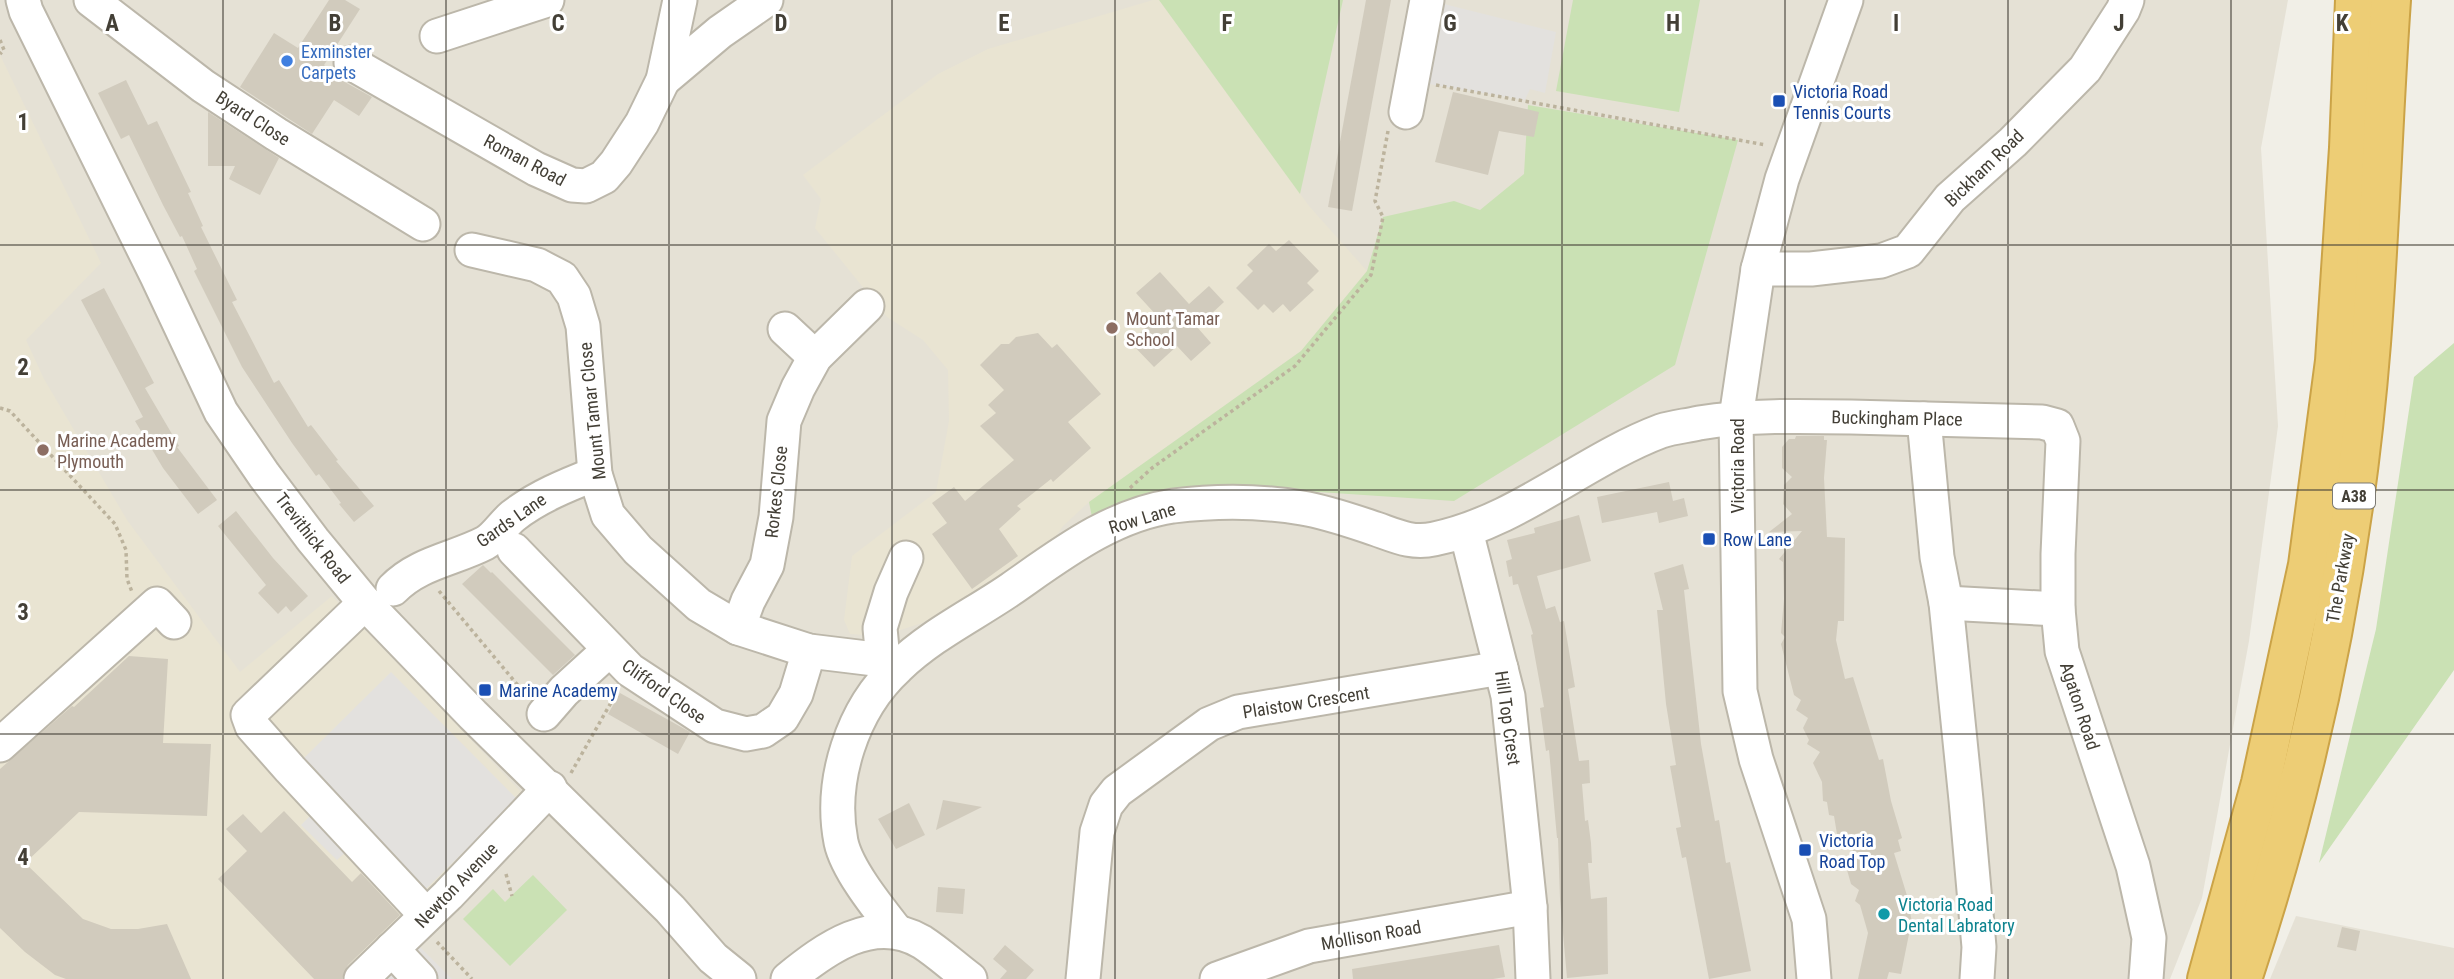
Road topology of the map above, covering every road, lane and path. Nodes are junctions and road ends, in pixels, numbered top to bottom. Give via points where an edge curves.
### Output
1 (23, 0) edge
2 (91, 0) edge
3 (547, 0) edge
4 (680, 0) edge
5 (766, 0) edge
6 (1427, 0) edge
7 (1846, 0) edge
8 (2127, 0) edge
9 (2355, 0) edge
10 (2391, 0) edge
11 (437, 36) dead end
12 (0, 40) edge
13 (0, 54) edge
14 (351, 63) dead end
15 (663, 79) junction
16 (1412, 79) junction
17 (1406, 112) joint
18 (1793, 149) junction
19 (423, 224) dead end
20 (472, 250) dead end
21 (1758, 269) junction
22 (867, 306) dead end
23 (785, 329) dead end
24 (815, 357) junction
25 (0, 408) edge
26 (1736, 418) junction
27 (1924, 419) junction
28 (2057, 426) joint
29 (595, 474) junction
30 (1118, 522) junction
31 (1466, 531) junction
32 (514, 550) dead end
33 (906, 558) dead end
34 (437, 582) dead end
35 (379, 596) junction
36 (1945, 603) junction
37 (2058, 609) junction
38 (160, 618) joint
39 (738, 628) junction
40 (809, 652) junction
41 (620, 660) junction
42 (888, 665) junction
43 (1501, 668) junction
44 (544, 714) joint
45 (0, 745) edge
46 (554, 792) junction
47 (1530, 907) junction
48 (423, 919) junction
49 (897, 932) junction
50 (392, 949) junction
51 (2208, 970) edge
52 (361, 979) edge
53 (420, 979) edge
54 (472, 979) edge
55 (739, 979) edge
56 (788, 979) edge
57 (970, 979) edge
58 (1083, 979) edge
59 (1220, 979) edge
60 (1533, 979) edge
61 (1814, 979) edge
62 (1978, 979) edge
63 (2146, 979) edge
64 (2242, 979) edge

1 - 35 street, Trevithick Road via 220,412 313,540
2 - 19 street, Byard Close via 203,86
3 - 11 street
4 - 15 street, Roman Road
5 - 15 street
6 - 16 street
7 - 18 street, Victoria Road
8 - 21 street, Bickham Road via 2085,69 1950,198 1908,251 1881,261
9 - 51 highway, The Parkway / A38 via 2335,361 2308,565 2261,783
10 - 64 highway, The Parkway / A38 via 2372,332 2353,508 2296,797
12 - 13 path via 4,50
14 - 15 street, Roman Road via 572,185 595,183 617,163
16 - 17 street
16 - 18 path
17 - 30 path via 1390,122 1375,201 1383,217 1371,275 1295,366 1152,468 1128,491
18 - 21 street, Victoria Road
20 - 29 street, Mount Tamar Close via 537,265 562,278 574,296 583,326
21 - 26 street, Victoria Road
22 - 24 street, Rorkes Close
23 - 24 street
24 - 39 street, Rorkes Close via 784,421 767,565
25 - 38 path via 10,411 115,524 126,550 127,579 135,600
26 - 27 street, Buckingham Place
26 - 31 street, Row Lane via 1664,430
26 - 61 street, Victoria Road via 1740,691 1756,759 1810,919
27 - 28 street, Buckingham Place
27 - 36 street
28 - 37 street, Agaton Road via 2063,441
29 - 35 street, Gards Lane via 536,501 487,541 430,564
29 - 39 street, Mount Tamar Close via 608,515 638,550 699,605
30 - 31 street, Row Lane via 1170,507 1227,503 1303,508 1406,541
30 - 42 street, Row Lane via 1065,550
31 - 43 street, Hill Top Crest
32 - 41 street, Clifford Close
33 - 42 street via 880,628
34 - 44 path via 438,590
35 - 46 street, Trevithick Road via 473,715
35 - 48 street, Gards Lane via 248,715 252,726
36 - 37 street
36 - 62 street via 1979,947
37 - 63 street, Agaton Road via 2062,651 2133,866 2149,938
38 - 45 street
39 - 40 street, Mount Tamar Close
40 - 41 street, Clifford Close via 796,694 782,718 763,731 746,734 715,726
40 - 42 street, Mount Tamar Close
41 - 44 street via 564,691
41 - 46 path
42 - 49 street, Row Lane via 844,755 839,801 841,844 859,881
43 - 47 street, Hill Top Crest via 1508,696
43 - 58 street, Plaistow Crescent via 1238,712 1209,724 1105,805 1097,832
46 - 48 street, Newton Avenue
46 - 55 street, Trevithick Road
47 - 59 street, Mollison Road via 1309,946
47 - 60 street, Hill Top Crest
48 - 50 street, Newton Avenue
48 - 54 path
49 - 56 street via 843,940
49 - 57 street via 920,942
50 - 52 street, Newton Avenue
50 - 53 street

